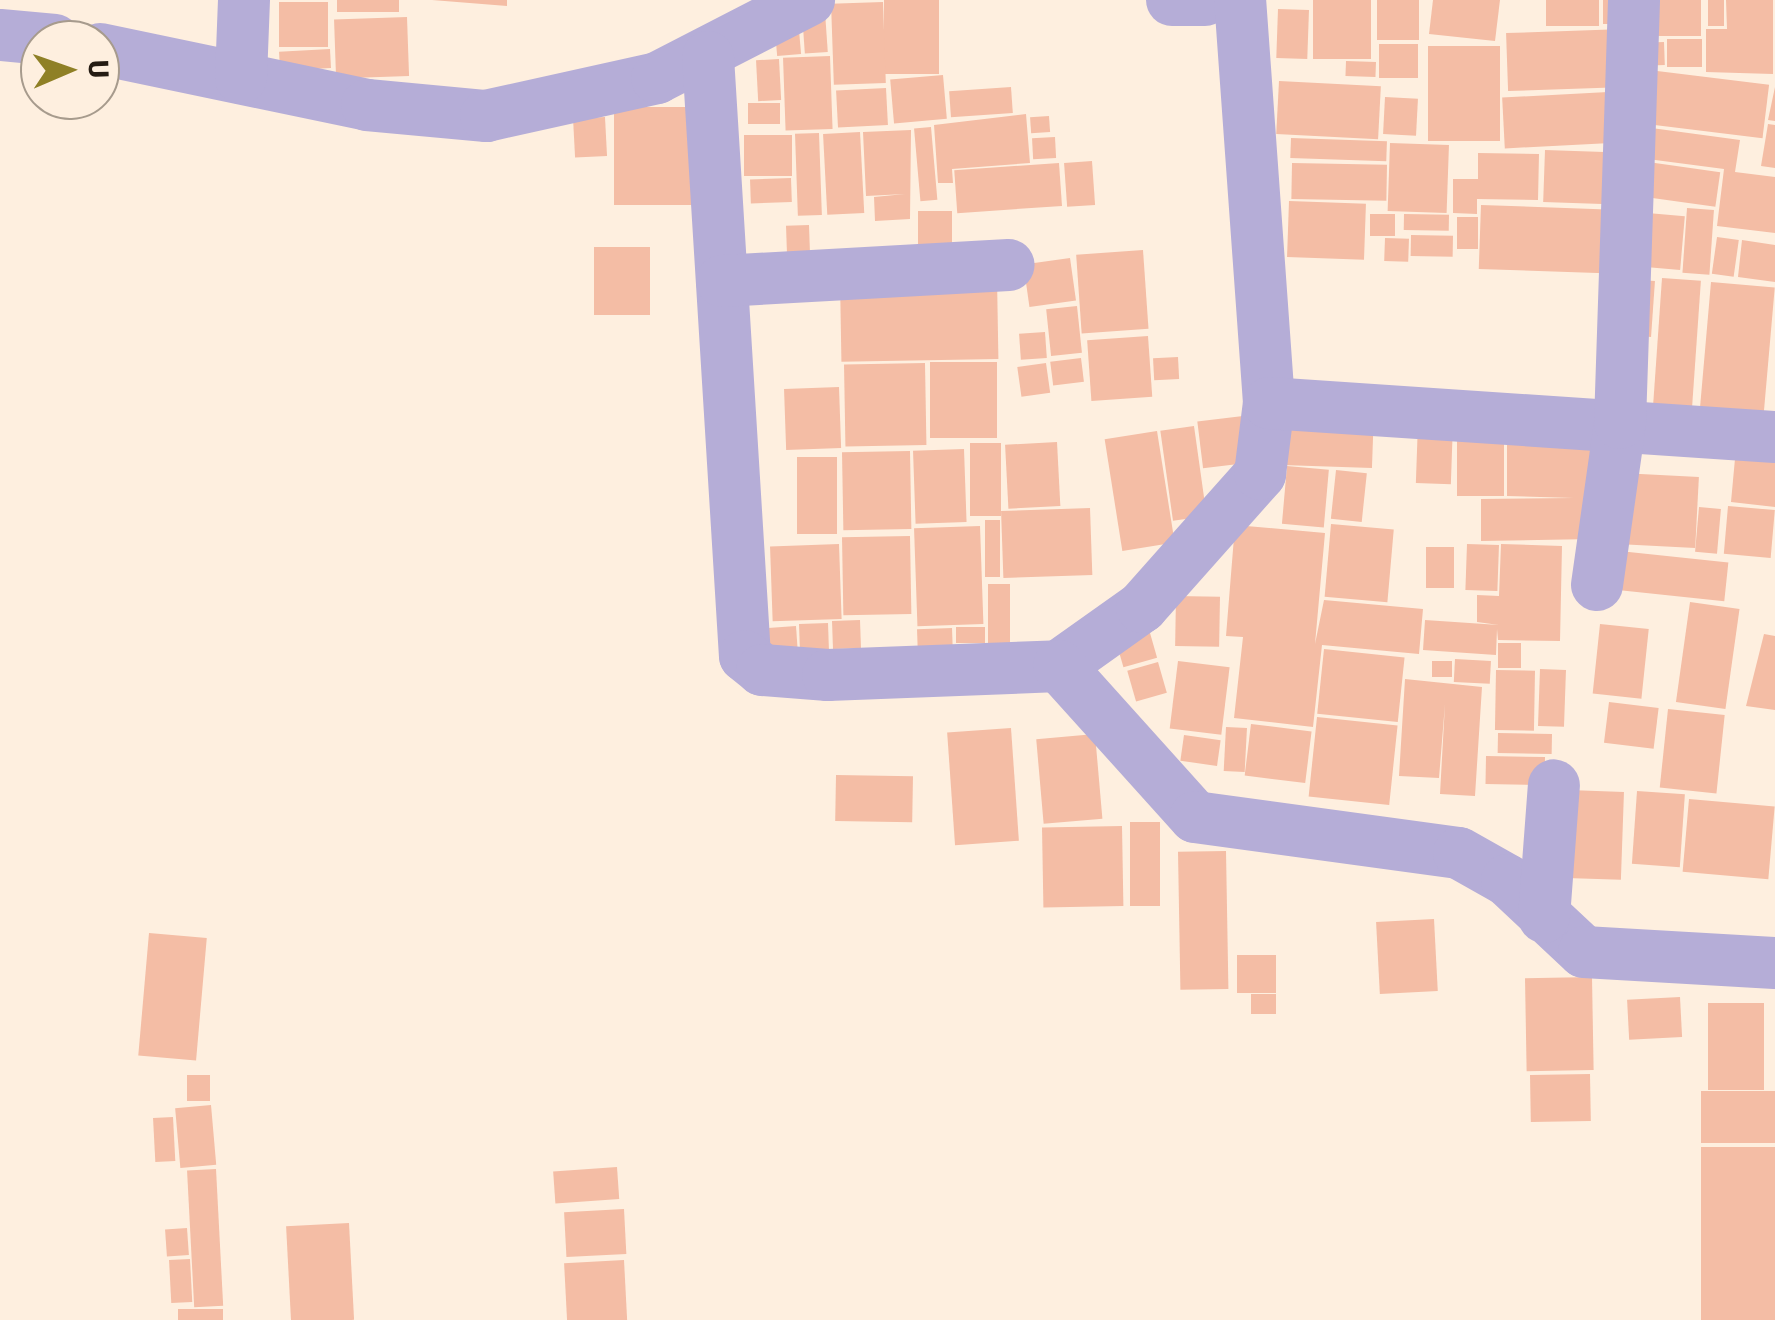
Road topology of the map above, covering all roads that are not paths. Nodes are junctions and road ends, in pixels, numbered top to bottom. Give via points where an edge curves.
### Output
1 (244, 0) edge
2 (809, 0) edge
3 (1172, 0) edge
4 (1205, 0) edge
5 (1240, 0) edge
6 (1634, 0) edge
7 (120, 53) edge
8 (708, 57) junction
9 (241, 78) junction
10 (1008, 265) dead end
11 (722, 281) junction
12 (1269, 403) junction
13 (1620, 423) junction
14 (1775, 438) edge
15 (1596, 586) dead end
16 (1059, 666) junction
17 (1554, 786) dead end
18 (1544, 917) junction
19 (1775, 963) edge

1 - 9 street
2 - 8 street
3 - 4 street
5 - 12 street
6 - 13 street
7 - 9 street
8 - 9 street via 588,98 486,116 367,105
8 - 11 street
10 - 11 street
11 - 16 street via 745,656 762,670 828,675
12 - 13 street
12 - 16 street via 1260,474 1243,501 1142,606
13 - 14 street
13 - 15 street
16 - 18 street via 1195,817 1459,853 1486,865
17 - 18 street
18 - 19 street via 1584,952

